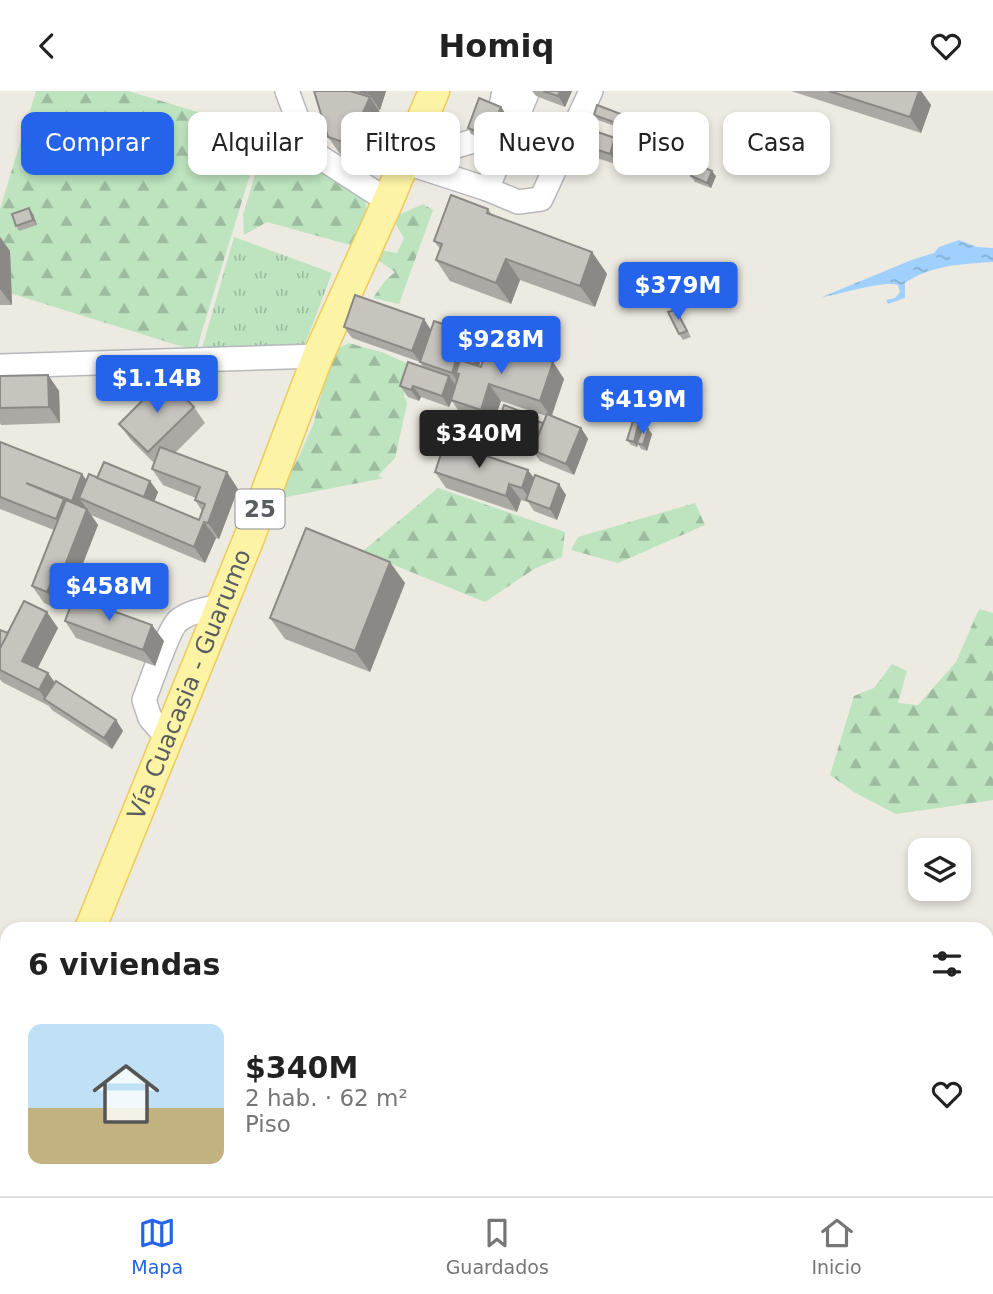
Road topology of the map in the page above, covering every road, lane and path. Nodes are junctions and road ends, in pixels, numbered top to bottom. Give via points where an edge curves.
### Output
1 (286, 91) edge
2 (434, 91) edge
3 (528, 91) edge
4 (591, 91) edge
5 (425, 112) edge
6 (399, 175) edge
7 (444, 175) edge
8 (487, 189) junction
9 (388, 201) junction
10 (318, 356) junction
11 (0, 366) edge
12 (93, 922) edge

1 - 9 street via 309,150
2 - 5 main road, Vía Cuacasia - Guarumo / 25
3 - 8 street
4 - 8 street via 541,199 518,202
6 - 9 main road, Vía Cuacasia - Guarumo / 25
7 - 8 street
9 - 10 main road, Vía Cuacasia - Guarumo / 25
10 - 11 street
10 - 12 main road, Vía Cuacasia - Guarumo / 25

